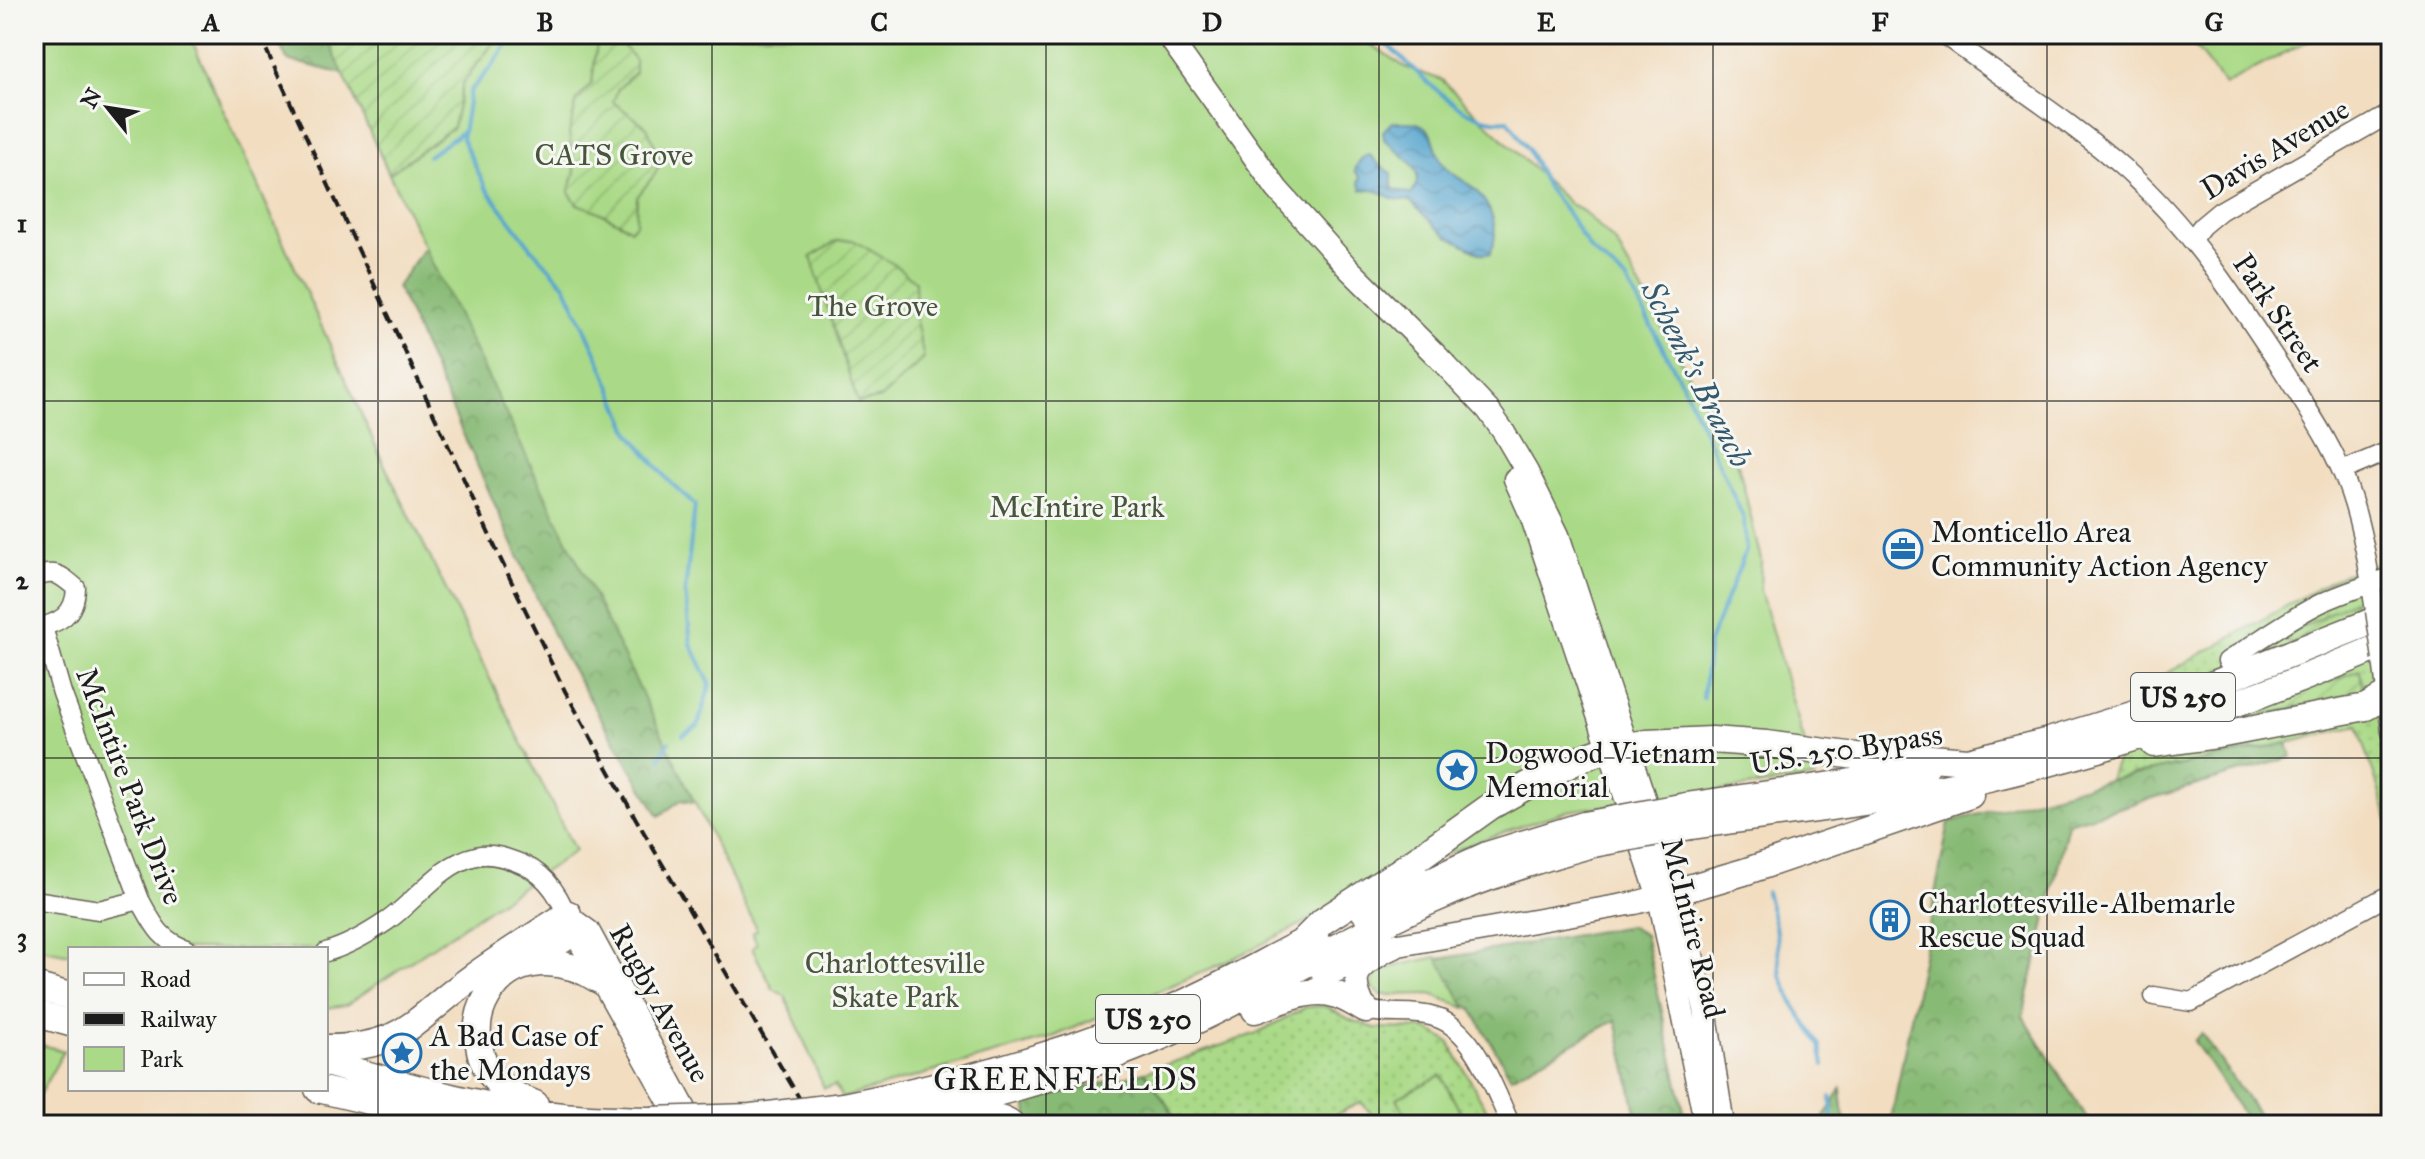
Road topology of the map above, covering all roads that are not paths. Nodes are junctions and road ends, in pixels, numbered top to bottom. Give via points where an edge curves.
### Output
1 (1167, 34) edge
2 (1943, 34) edge
3 (2391, 113) edge
4 (2192, 239) junction
5 (2391, 450) edge
6 (2342, 471) junction
7 (2391, 577) edge
8 (34, 578) edge
9 (2371, 583) junction
10 (2383, 612) edge
11 (38, 628) edge
12 (2386, 650) edge
13 (2227, 661) joint
14 (2389, 694) edge
15 (2148, 710) junction
16 (2391, 732) edge
17 (1619, 747) junction
18 (2079, 755) junction
19 (1968, 761) junction
20 (2039, 765) junction
21 (1688, 816) junction
22 (1589, 834) junction
23 (1667, 894) junction
24 (2391, 894) edge
25 (34, 900) edge
26 (140, 900) junction
27 (570, 924) junction
28 (1393, 946) junction
29 (180, 947) edge
30 (328, 951) edge
31 (1309, 951) junction
32 (513, 970) junction
33 (599, 980) junction
34 (34, 986) edge
35 (68, 995) edge
36 (2154, 996) dead end
37 (1255, 1010) junction
38 (1366, 1010) junction
39 (34, 1013) edge
40 (68, 1022) edge
41 (328, 1048) edge
42 (1104, 1060) junction
43 (328, 1064) edge
44 (325, 1091) edge
45 (350, 1098) junction
46 (569, 1116) junction
47 (885, 1118) junction
48 (848, 1119) edge
49 (404, 1125) edge
50 (471, 1125) edge
51 (680, 1125) edge
52 (697, 1125) edge
53 (1012, 1125) edge
54 (1511, 1125) edge
55 (1706, 1125) edge
56 (1723, 1125) edge

1 - 17 main road via 1277,189 1503,431 1558,535
2 - 4 street, Park Street via 2105,153
3 - 4 street, Davis Avenue via 2220,211
4 - 6 street, Park Street via 2310,413
5 - 6 street
6 - 9 street, Park Street via 2360,524
7 - 9 street
8 - 11 street, McIntire Park Drive via 61,575 76,588 71,611
9 - 10 street, Park Street
9 - 13 street via 2319,604
10 - 12 street, Park Street, bridge
10 - 15 highway, US 250
11 - 26 street, McIntire Park Drive
12 - 14 street, Park Street
12 - 18 highway, US 250
13 - 15 highway
14 - 16 street, Park Street
14 - 18 highway via 2366,707
15 - 19 highway, US 250
17 - 19 highway via 1712,740 1856,756
17 - 23 main road
17 - 31 highway via 1585,757 1491,806 1323,921
18 - 20 highway, US 250
19 - 21 highway, U.S. 250 Bypass / US 250
20 - 21 highway, US 250 via 1907,794
20 - 23 highway via 1956,801
21 - 22 highway, US 250, bridge
22 - 31 highway, US 250
22 - 31 highway, US 250 via 1487,855 1395,896
23 - 28 main road
23 - 55 main road, McIntire Road via 1666,922
23 - 56 main road via 1705,1009
24 - 36 street via 2191,1002
25 - 26 street via 99,910
26 - 29 street, McIntire Park Drive via 157,930
27 - 30 street via 546,879 534,870 502,857 477,856 444,871 387,921
27 - 32 highway
27 - 33 street, Rugby Avenue
27 - 41 highway via 480,972 397,1036
27 - 52 street, Rugby Avenue via 590,930
28 - 37 highway
28 - 38 main road via 1357,976 1356,991
31 - 42 highway, US 250 via 1225,1007
31 - 48 highway, US 250 via 1102,1038
32 - 33 highway via 560,963
32 - 46 highway via 492,989 478,1019 485,1066 506,1090
33 - 51 street, Rugby Avenue
34 - 35 highway
37 - 38 highway via 1321,992 1335,993
37 - 42 highway via 1174,1050
38 - 54 street via 1432,1016 1455,1026 1474,1049
39 - 40 highway
42 - 47 highway, US 250
43 - 46 highway, US 250 via 485,1105
44 - 45 highway
45 - 49 highway
45 - 50 highway
46 - 48 highway, US 250, bridge
47 - 48 highway, US 250
47 - 53 highway via 993,1116

